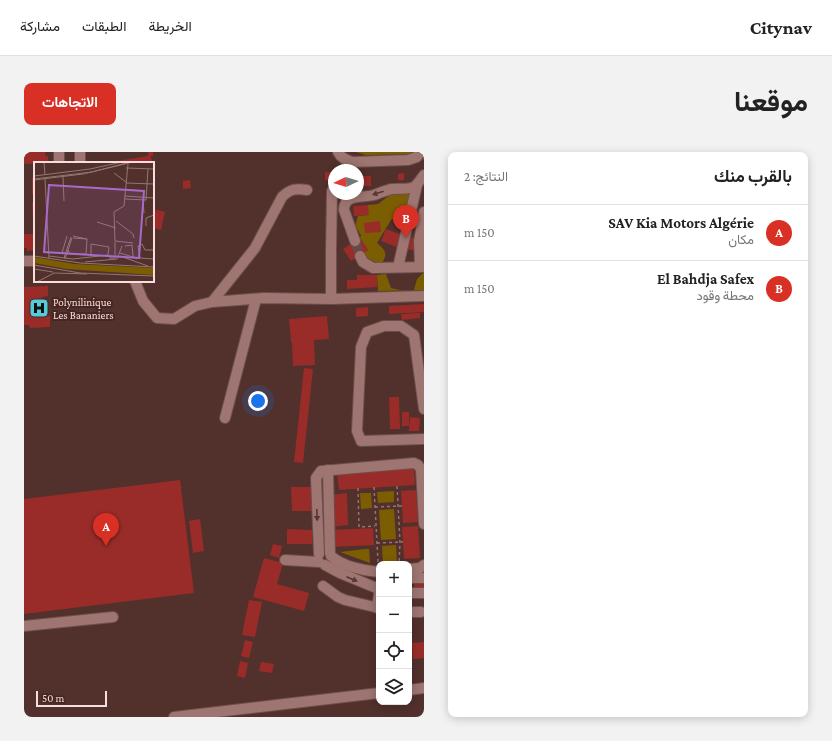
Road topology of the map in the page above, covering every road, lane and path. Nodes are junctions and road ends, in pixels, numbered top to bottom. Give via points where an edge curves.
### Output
1 (338, 152) edge
2 (420, 152) edge
3 (424, 165) edge
4 (424, 175) edge
5 (417, 185) junction
6 (396, 189) junction
7 (307, 190) dead end
8 (332, 200) edge
9 (424, 212) edge
10 (354, 241) tunnel mouth
11 (360, 256) tunnel mouth
12 (34, 260) edge
13 (24, 261) edge
14 (422, 266) edge
15 (398, 267) junction
16 (136, 282) edge
17 (424, 296) edge
18 (256, 299) junction
19 (331, 299) junction
20 (212, 302) junction
21 (424, 409) edge
22 (225, 418) dead end
23 (424, 439) edge
24 (328, 470) junction
25 (398, 486) dead end
26 (316, 487) junction
27 (328, 487) junction
28 (374, 487) dead end
29 (358, 488) dead end
30 (375, 506) junction
31 (399, 506) junction
32 (402, 506) dead end
33 (424, 524) edge
34 (376, 526) junction
35 (400, 542) junction
36 (403, 542) dead end
37 (377, 543) junction
38 (330, 554) junction
39 (285, 560) dead end
40 (321, 560) junction
41 (377, 561) edge
42 (399, 561) edge
43 (424, 565) edge
44 (412, 569) edge
45 (376, 572) edge
46 (376, 573) edge
47 (424, 574) edge
48 (412, 576) edge
49 (412, 576) edge
50 (424, 578) edge
51 (323, 586) dead end
52 (375, 588) edge
53 (412, 593) edge
54 (424, 593) edge
55 (376, 608) edge
56 (412, 612) edge
57 (421, 612) dead end
58 (113, 617) dead end
59 (24, 626) edge
60 (424, 688) edge
61 (412, 690) edge
62 (376, 693) edge
63 (174, 717) edge

1 - 2 street via 345,160 352,162 408,160
3 - 6 street via 411,183
4 - 5 street
5 - 6 street
5 - 15 street
6 -> 10 street via 352,198 346,203 344,210
7 - 20 street via 296,188 282,196 255,248
8 - 19 street
9 - 14 street via 419,241
11 - 15 street via 363,262 373,268
12 - 13 street
14 - 15 street
16 - 20 street via 144,301 156,318 174,319 196,306
17 - 19 street
18 - 19 street
18 - 20 street
18 - 22 street
21 - 23 street via 414,335 401,326 384,326 367,332 361,347 357,430 360,441
24 - 26 street via 317,475
24 - 27 street
24 - 33 street via 414,463 418,465 421,469
25 - 31 path
26 - 27 street
26 -> 40 street
27 - 38 street
28 - 30 path
29 - 34 path via 359,527
30 - 31 path
30 - 34 path
31 - 32 path
31 - 35 path
34 - 37 path
35 - 36 path
35 - 37 path
35 - 42 path
37 - 41 path
38 - 40 street via 331,562
38 - 45 street via 343,564
39 - 40 street
40 -> 52 street via 340,574
43 - 44 street
46 - 52 street via 371,579
47 - 48 street
49 - 50 street
51 - 55 street via 345,600
53 - 54 street
56 - 57 street
58 - 59 street
60 - 61 street
62 - 63 street

